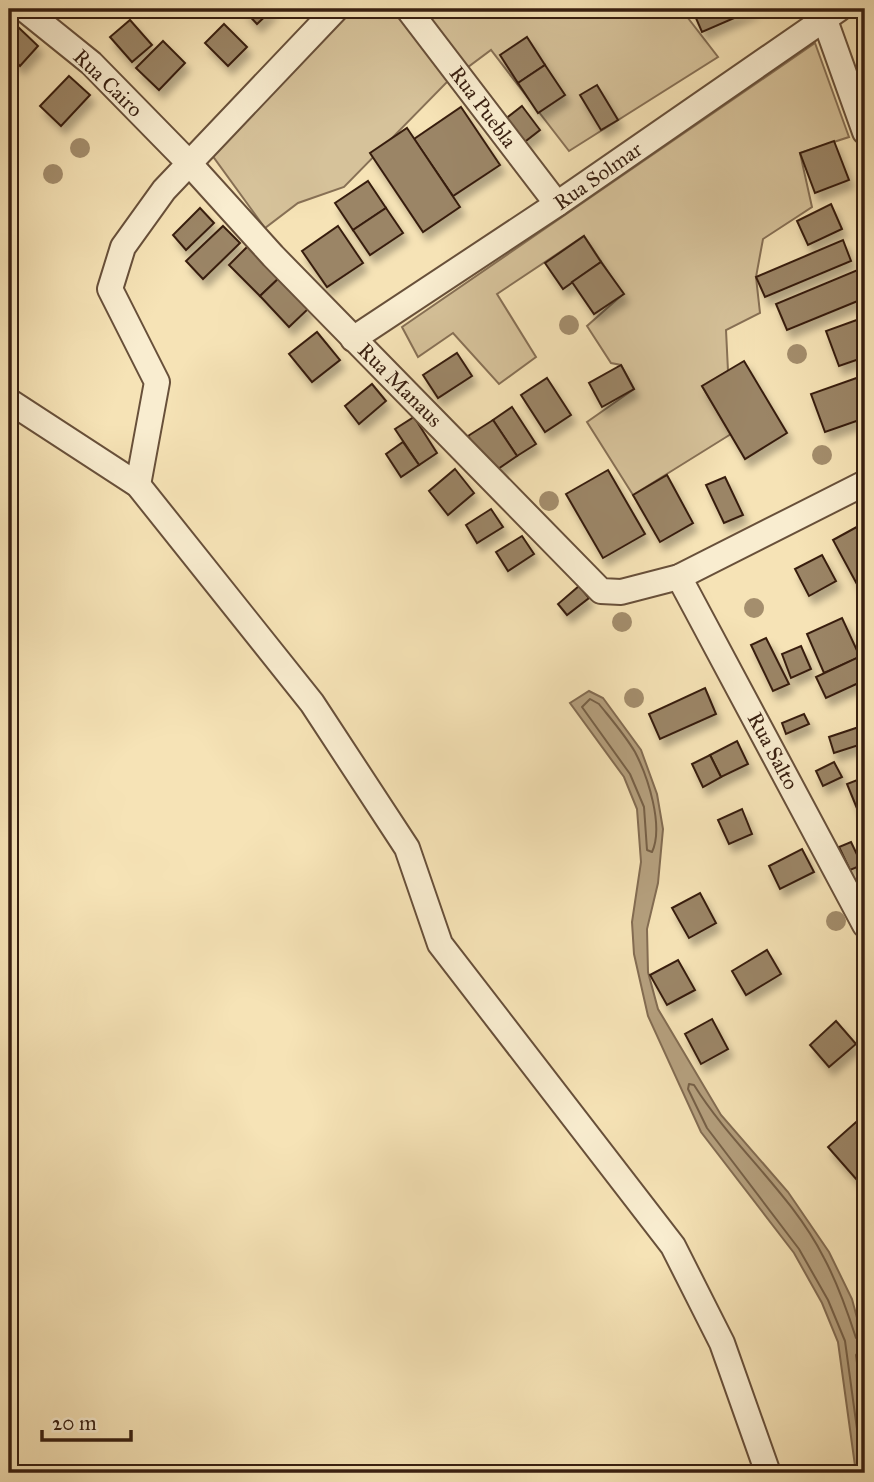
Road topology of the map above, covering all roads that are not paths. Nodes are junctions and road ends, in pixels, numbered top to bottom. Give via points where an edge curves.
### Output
1 (24, 9) edge
2 (336, 9) edge
3 (408, 9) edge
4 (828, 12) edge
5 (865, 131) edge
6 (188, 162) junction
7 (557, 204) junction
8 (353, 339) junction
9 (9, 401) edge
10 (865, 483) edge
11 (138, 485) junction
12 (680, 578) junction
13 (865, 925) edge
14 (768, 1473) edge

1 - 6 street, Rua Cairo via 91,63
2 - 6 street
3 - 7 street, Rua Puebla
4 - 5 street
4 - 7 street, Rua Solmar
6 - 8 street, Rua Manaus
6 - 11 street via 123,247 110,289 157,382
7 - 8 street, Rua Solmar
8 - 12 street, Rua Manaus via 601,591 621,592
9 - 11 street
10 - 12 street
11 - 14 street via 312,703 407,848 440,944 673,1246 722,1343
12 - 13 street, Rua Salto

